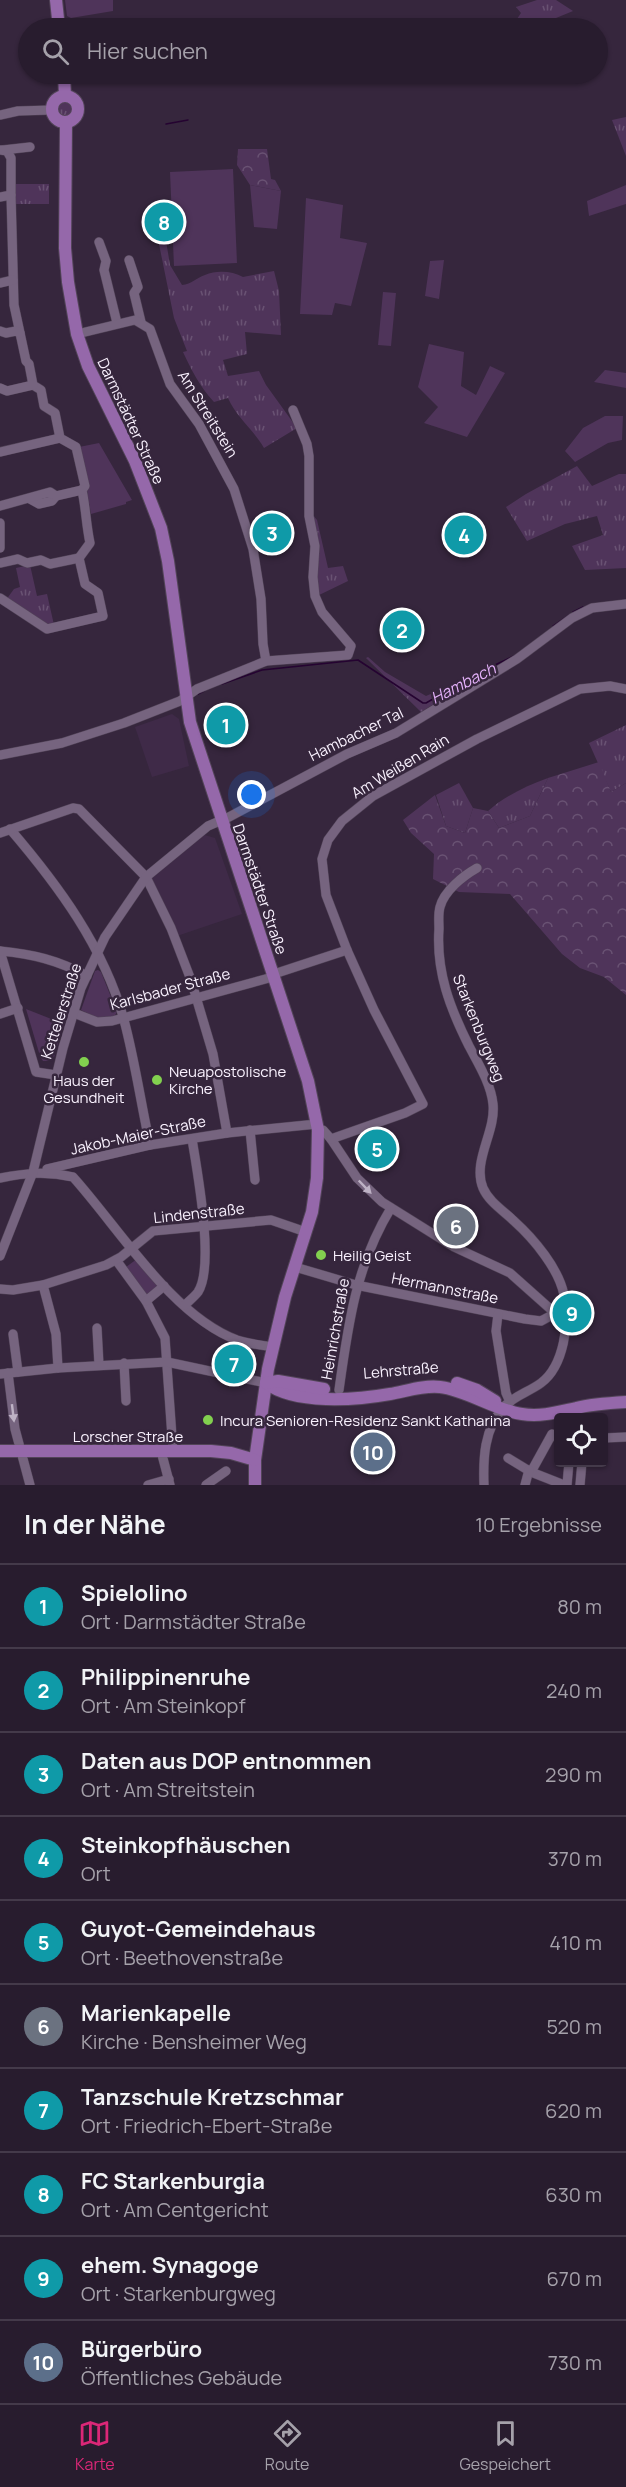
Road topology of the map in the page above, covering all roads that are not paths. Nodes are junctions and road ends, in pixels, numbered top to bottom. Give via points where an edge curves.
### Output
1 (56, 0) edge
2 (58, 18) edge
3 (64, 84) edge
4 (65, 96) junction
5 (51, 110) junction
6 (0, 115) edge
7 (66, 122) junction
8 (30, 147) dead end
9 (2, 150) edge
10 (11, 195) junction
11 (0, 197) edge
12 (99, 242) dead end
13 (129, 260) dead end
14 (13, 280) junction
15 (0, 283) edge
16 (141, 321) junction
17 (117, 323) junction
18 (0, 331) edge
19 (20, 333) junction
20 (77, 334) junction
21 (33, 385) junction
22 (0, 388) edge
23 (293, 410) dead end
24 (60, 438) junction
25 (0, 452) edge
26 (82, 490) junction
27 (0, 506) edge
28 (0, 523) edge
29 (0, 548) edge
30 (80, 558) junction
31 (0, 563) edge
32 (0, 598) edge
33 (626, 604) edge
34 (266, 661) junction
35 (626, 689) edge
36 (186, 697) junction
37 (0, 755) edge
38 (221, 820) junction
39 (5, 831) edge
40 (477, 868) dead end
41 (146, 877) junction
42 (347, 950) junction
43 (0, 951) edge
44 (98, 952) junction
45 (87, 976) junction
46 (273, 976) junction
47 (197, 998) junction
48 (18, 1008) junction
49 (74, 1013) junction
50 (0, 1014) edge
51 (123, 1019) junction
52 (56, 1075) junction
53 (318, 1127) junction
54 (250, 1130) junction
55 (227, 1133) junction
56 (192, 1139) junction
57 (331, 1139) junction
58 (150, 1145) junction
59 (80, 1162) junction
60 (33, 1172) junction
61 (73, 1177) junction
62 (0, 1178) edge
63 (255, 1180) dead end
64 (392, 1208) junction
65 (203, 1226) junction
66 (306, 1232) junction
67 (132, 1248) junction
68 (0, 1255) edge
69 (116, 1260) junction
70 (295, 1267) junction
71 (43, 1285) junction
72 (164, 1286) junction
73 (356, 1286) junction
74 (0, 1289) edge
75 (146, 1301) junction
76 (185, 1305) junction
77 (498, 1314) junction
78 (554, 1314) junction
79 (565, 1322) junction
80 (97, 1328) dead end
81 (13, 1334) dead end
82 (273, 1347) junction
83 (167, 1362) junction
84 (124, 1363) junction
85 (99, 1365) junction
86 (58, 1368) junction
87 (9, 1373) edge
88 (266, 1383) junction
89 (339, 1390) junction
90 (289, 1395) junction
91 (126, 1401) dead end
92 (626, 1402) edge
93 (507, 1405) junction
94 (262, 1412) junction
95 (550, 1414) junction
96 (554, 1432) edge
97 (554, 1437) edge
98 (626, 1437) edge
99 (608, 1438) edge
100 (20, 1451) junction
101 (167, 1451) junction
102 (0, 1452) edge
103 (508, 1458) dead end
104 (255, 1460) junction
105 (568, 1467) edge
106 (582, 1467) edge
107 (226, 1471) dead end
108 (530, 1471) junction
109 (170, 1482) edge
110 (30, 1485) edge
111 (147, 1485) edge
112 (206, 1485) edge
113 (255, 1485) edge
114 (485, 1485) edge
115 (525, 1485) edge
116 (566, 1485) edge
117 (580, 1485) edge

1 - 2 main road
3 - 4 main road, Darmstädter Straße
4 - 5 main road via 56,99
4 - 7 main road, Darmstädter Straße via 77,106 75,116
5 - 6 street
5 - 7 main road via 56,118
7 - 20 main road, Darmstädter Straße via 66,248
8 - 9 street
9 - 10 street via 11,158
10 - 11 street
10 - 14 street
12 - 17 street
13 - 16 street via 138,287 134,293
14 - 15 street
14 - 19 street
16 - 17 street
16 - 34 street, Am Streitstein via 155,339 170,384 199,424 234,489 253,549
17 - 20 street
18 - 19 street
19 - 21 street
20 - 36 main road, Darmstädter Straße via 161,528
21 - 22 street via 7,391
21 - 24 street via 41,390 44,406 55,413
23 - 34 street via 308,444 315,596 351,651 344,656
24 - 25 street
24 - 26 street via 76,447 85,486
26 - 27 street via 56,496 50,492
26 - 30 street via 90,543
28 - 29 street
30 - 31 street via 50,564 18,559
30 - 32 street via 85,584 98,593 103,616 47,629
33 - 38 street, Hambacher Tal via 592,608 572,618 517,659 405,728
34 - 36 street
35 - 42 street, Am Weißen Rain via 594,687 569,694 411,774 342,820 325,846 322,867 326,895
36 - 37 street via 71,741
36 - 38 main road, Darmstädter Straße via 195,741
38 - 41 street, Kettelerstraße via 195,835
38 - 46 main road, Darmstädter Straße
39 - 41 street via 79,809
39 - 44 street via 53,882
40 - 79 street, Starkenburgweg via 458,883 440,906 437,954 444,989 485,1078 493,1105 480,1178 488,1197 544,1254 564,1293
41 - 44 street, Kettelerstraße
41 - 47 street via 171,928
42 - 46 street, Karlsbader Straße
42 - 57 street, Am Weißen Rain via 423,1104
43 - 45 street via 46,957
43 - 48 street
44 - 45 street, Kettelerstraße
44 - 51 street
45 - 49 street, Kettelerstraße
46 - 47 street, Karlsbader Straße
46 - 53 main road, Darmstädter Straße via 308,1081
47 - 51 street, Karlsbader Straße
47 - 55 street via 213,1054
48 - 50 street
48 - 52 street via 36,1072
49 - 51 street, Karlsbader Straße via 96,1022
49 - 52 street, Kettelerstraße
51 - 58 street
52 - 60 street, Kettelerstraße
53 - 54 street, Jakob-Maier-Straße
53 - 57 street
53 - 66 main road, Darmstädter Straße via 317,1178
54 - 55 street, Jakob-Maier-Straße
54 - 63 street
55 - 56 street, Jakob-Maier-Straße
56 - 58 street, Jakob-Maier-Straße
56 - 65 street
57 -> 64 street via 367,1190
58 - 59 street, Jakob-Maier-Straße
59 - 60 street, Jakob-Maier-Straße
59 - 61 street
60 - 61 street
60 - 62 street
60 - 68 street, Kettelerstraße
61 - 67 street
64 - 73 street, Heinrichstraße via 376,1233
64 - 78 street via 454,1246 510,1273
65 - 66 street, Lindenstraße via 271,1220
65 - 67 street, Lindenstraße via 153,1231
65 - 76 street via 206,1248 199,1290
66 - 70 main road, Darmstädter Straße
67 - 69 street, Lindenstraße
67 - 72 street
69 - 71 street, Lindenstraße
69 - 75 street
70 - 73 street, Hermannstraße
70 - 82 main road, Darmstädter Straße
71 - 74 street, Lindenstraße
71 - 86 street via 56,1334
72 - 75 street
72 - 76 street
73 - 77 street, Hermannstraße
73 - 89 street, Heinrichstraße
75 - 83 street via 163,1332
76 - 82 street via 234,1339
77 - 78 street, Hermannstraße via 542,1321
77 - 93 street via 496,1331
78 - 79 street
79 - 93 street, Starkenburgweg via 560,1354 549,1376
80 - 85 street
81 - 87 street
82 - 88 main road, Darmstädter Straße
83 - 84 street
83 - 88 street
83 - 101 street
84 - 85 street
84 - 91 street
85 - 86 street
86 - 87 street
87 -> 100 street
88 - 89 main road, Lehrstraße via 278,1381 311,1389
88 - 90 main road, Lehrstraße
88 - 94 main road, Darmstädter Straße
89 - 93 main road, Lehrstraße via 375,1389 428,1379 455,1382
90 - 93 main road, Lehrstraße via 365,1397 440,1387 486,1404
90 - 94 main road
92 - 95 main road
93 - 95 main road via 519,1414
93 - 114 street via 496,1419 484,1449
94 - 104 main road, Darmstädter Straße
95 - 96 street
97 - 108 street
98 - 99 street
100 - 101 main road, Lorscher Straße
100 - 102 main road, Lorscher Straße
100 - 110 street
101 - 104 main road, Lorscher Straße via 211,1451
101 - 109 street
103 - 108 street
104 - 113 main road, Darmstädter Straße
105 - 116 street
106 - 117 street
107 - 112 street
108 - 115 street
108 - 116 street
109 - 111 street

